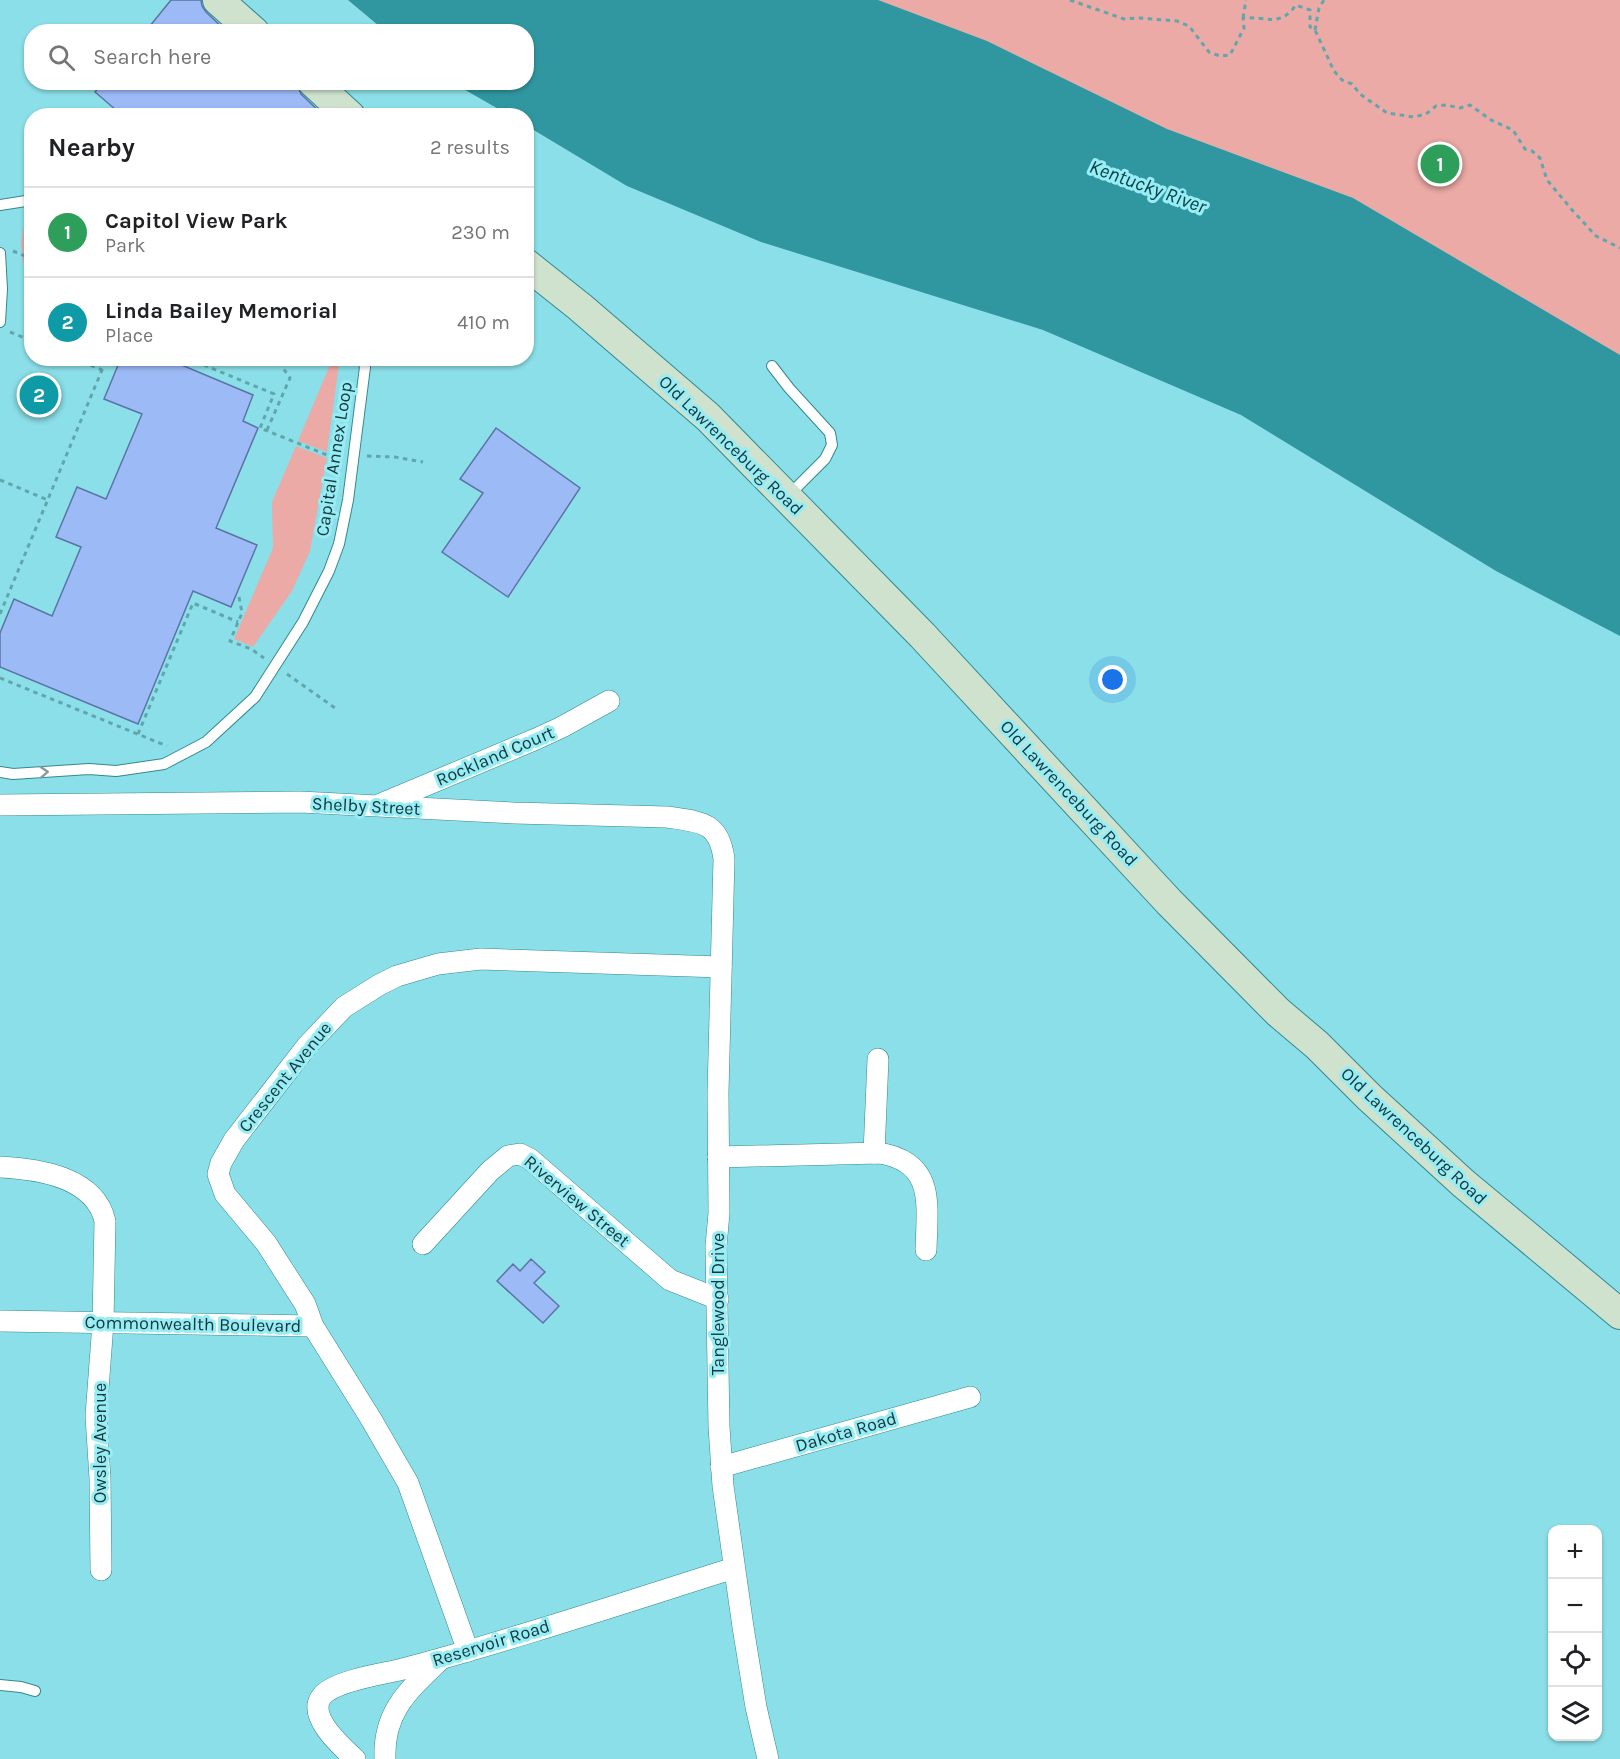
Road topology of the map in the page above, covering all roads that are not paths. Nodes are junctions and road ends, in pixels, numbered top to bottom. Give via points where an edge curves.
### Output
1 (218, 0) edge
2 (245, 24) edge
3 (322, 90) edge
4 (341, 108) edge
5 (24, 202) edge
6 (0, 206) edge
7 (0, 253) edge
8 (534, 270) edge
9 (0, 322) edge
10 (365, 366) edge
11 (772, 366) dead end
12 (787, 497) junction
13 (609, 701) dead end
14 (0, 772) edge
15 (378, 805) junction
16 (0, 806) edge
17 (722, 844) joint
18 (722, 967) junction
19 (878, 1059) dead end
20 (874, 1153) junction
21 (718, 1157) junction
22 (0, 1167) edge
23 (423, 1244) dead end
24 (926, 1250) dead end
25 (718, 1299) junction
26 (1620, 1314) edge
27 (0, 1321) edge
28 (103, 1323) junction
29 (313, 1326) junction
30 (970, 1397) dead end
31 (721, 1467) junction
32 (734, 1568) junction
33 (101, 1570) dead end
34 (468, 1651) junction
35 (442, 1658) junction
36 (0, 1685) edge
37 (35, 1691) dead end
38 (355, 1759) edge
39 (385, 1759) edge
40 (768, 1759) edge

1 - 2 main road
3 - 4 main road
5 - 6 lane
7 - 9 lane
8 - 12 main road, Old Lawrenceburg Road via 708,417
14 -> 10 lane, Capital Annex Loop via 116,771 164,764 206,742 255,697 303,621 339,543
11 - 12 lane via 830,433 832,445 825,459
12 - 26 main road, Old Lawrenceburg Road via 1278,1012 1462,1183
13 - 15 street, Rockland Court via 536,739
15 - 16 street, Shelby Street via 300,802
15 - 17 street, Shelby Street via 667,817 701,822 716,832
17 - 18 street, Tanglewood Drive
18 - 21 street, Tanglewood Drive
18 - 29 street, Crescent Avenue via 460,960 397,976 344,1007 307,1046 234,1140 218,1174 225,1194 266,1244 305,1304
19 - 20 street
20 - 21 street
20 - 24 street via 905,1161 923,1180 927,1193
21 - 25 street, Tanglewood Drive
22 - 28 street, Owsley Avenue via 30,1170 78,1185 89,1192 103,1211
23 - 25 street, Riverview Street via 490,1171 508,1156 520,1154 670,1280
25 - 31 street, Tanglewood Drive
27 - 28 street, Commonwealth Boulevard
28 - 29 street, Commonwealth Boulevard
28 - 33 street, Owsley Avenue via 96,1416
29 - 34 street, Commonwealth Boulevard via 408,1483
30 - 31 street, Dakota Road
31 - 32 street, Tanglewood Drive
32 - 34 street, Reservoir Road
32 - 40 street, Tanglewood Drive
34 - 35 street, Reservoir Road
35 - 38 street, Reservoir Road via 348,1683 323,1696 318,1712 321,1720
35 - 39 street via 397,1705 386,1734
36 - 37 lane

